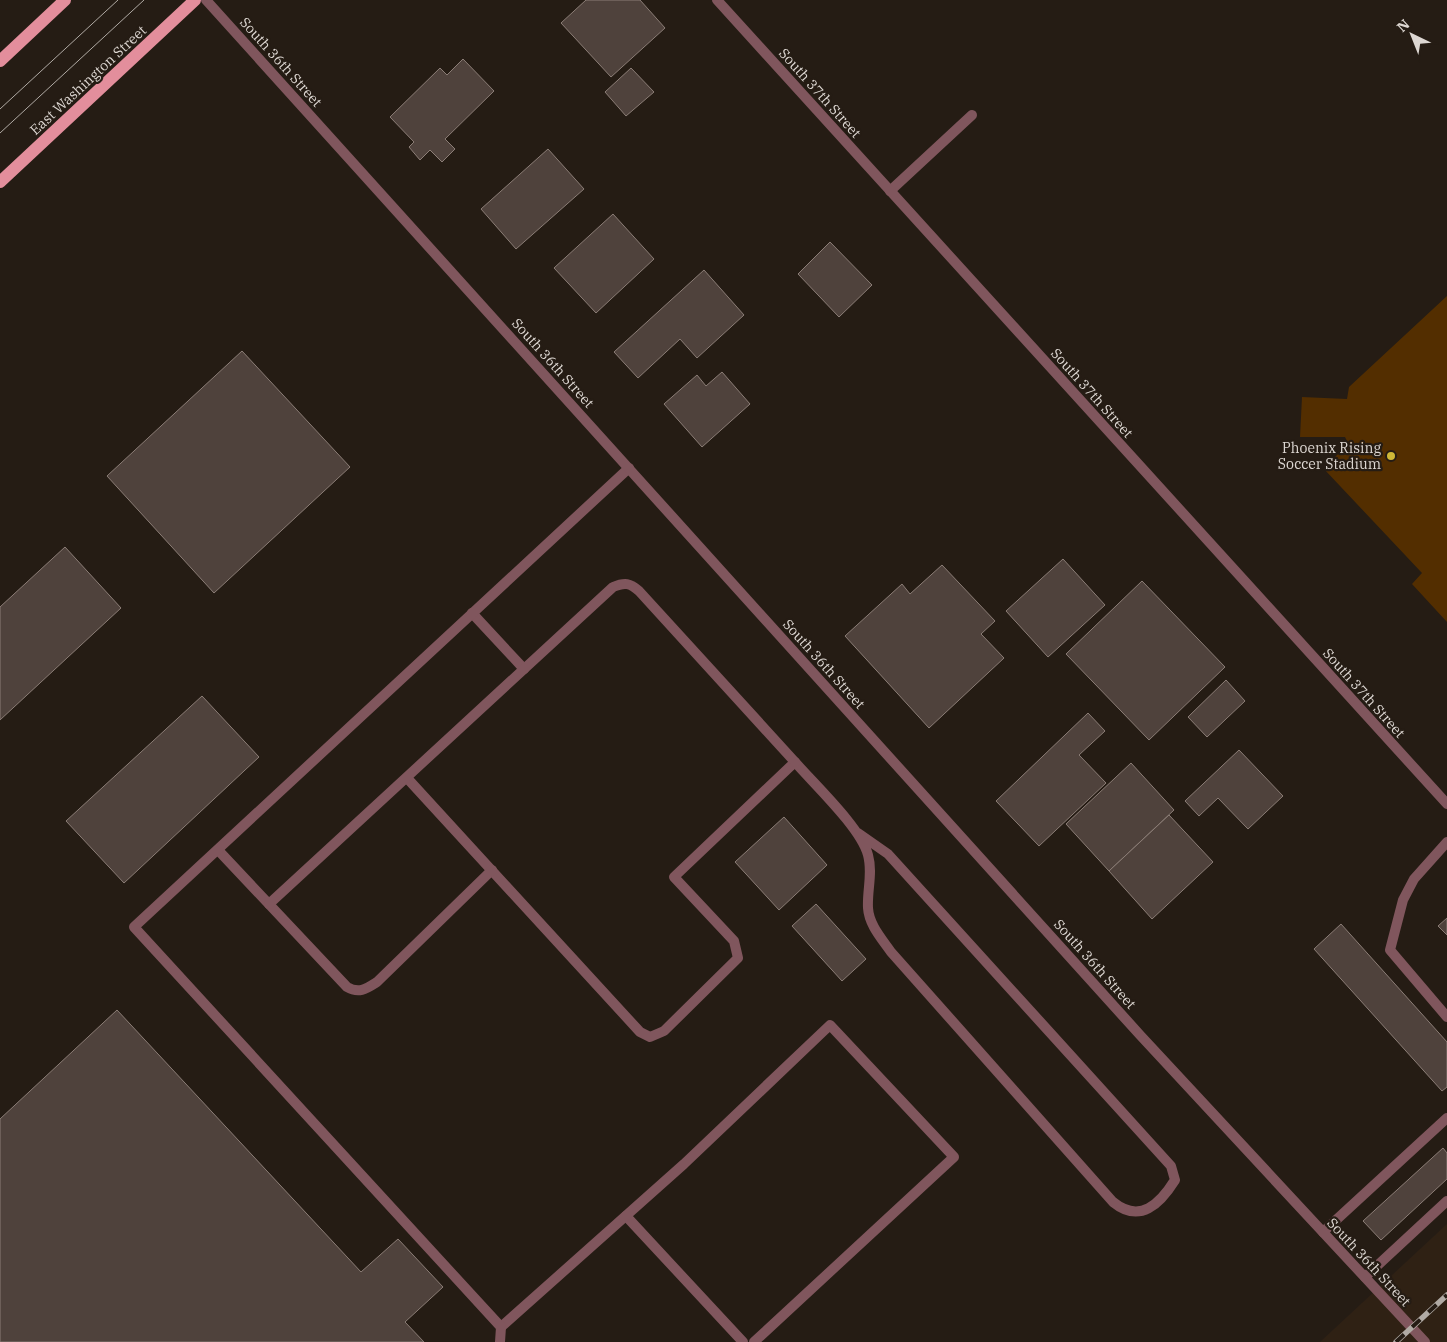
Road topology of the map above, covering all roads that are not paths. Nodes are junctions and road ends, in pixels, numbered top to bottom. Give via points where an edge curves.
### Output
1 (65, 0) edge
2 (195, 0) edge
3 (206, 0) edge
4 (717, 0) edge
5 (0, 61) edge
6 (972, 115) dead end
7 (0, 182) edge
8 (890, 191) junction
9 (628, 468) junction
10 (472, 613) junction
11 (524, 670) junction
12 (795, 762) junction
13 (407, 778) junction
14 (1447, 804) edge
15 (858, 834) junction
16 (1447, 842) edge
17 (218, 850) junction
18 (492, 870) junction
19 (269, 904) junction
20 (1447, 1017) edge
21 (1447, 1118) edge
22 (1447, 1201) edge
23 (626, 1216) junction
24 (1323, 1232) junction
25 (1365, 1277) junction
26 (501, 1326) junction
27 (500, 1342) edge
28 (743, 1342) edge
29 (754, 1342) edge
30 (1425, 1342) edge

1 - 5 main road
2 - 7 main road, East Washington Street
3 - 9 street, South 36th Street
4 - 8 street, South 37th Street
6 - 8 street
8 - 14 street, South 37th Street
9 - 10 street
9 - 24 street, South 36th Street via 1140,1035
10 - 11 street
10 - 17 street
11 - 12 street via 614,587 625,583 633,586
11 - 13 street
12 - 15 street
12 - 18 street via 674,877 734,942 738,958 664,1031 650,1036 640,1032
13 - 18 street
13 - 19 street
15 - 15 street via 868,853 871,872 868,910 891,952 1114,1202 1120,1208 1135,1213 1146,1210 1176,1180 1171,1166 888,854
16 - 20 street via 1414,879 1403,900 1390,950
17 - 19 street
17 - 26 street via 134,927
18 - 19 street via 361,991 347,987
21 - 24 street
22 - 25 street
23 - 26 street
23 - 28 street
23 - 29 street via 830,1025 954,1156
24 - 25 street, South 36th Street
25 - 30 street, South 36th Street
26 - 27 street

